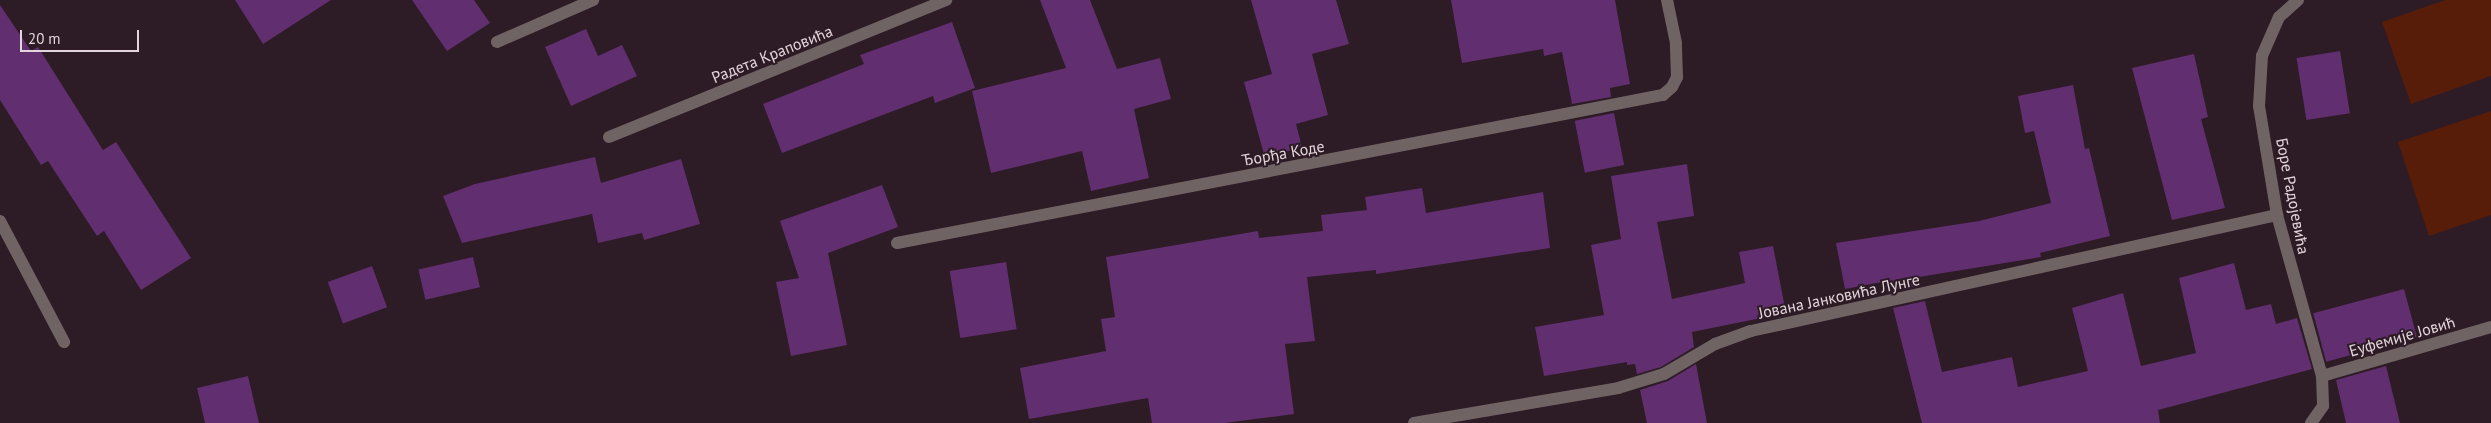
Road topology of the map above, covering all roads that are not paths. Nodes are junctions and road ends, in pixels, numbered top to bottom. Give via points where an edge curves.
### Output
1 (593, 0) edge
2 (946, 0) edge
3 (1667, 0) edge
4 (2298, 0) edge
5 (497, 42) dead end
6 (610, 137) dead end
7 (2277, 215) junction
8 (0, 221) edge
9 (897, 243) dead end
10 (2491, 327) edge
11 (64, 342) dead end
12 (2322, 376) junction
13 (1414, 423) edge
14 (2311, 423) edge

1 - 5 street
2 - 6 street, Радета Краповића
3 - 9 street, Ђорђа Коде via 1676,43 1677,77 1663,95
4 - 7 street, Боре Радојевића via 2279,17 2262,56 2259,106
7 - 12 street, Боре Радојевића
7 - 13 street, Јована Јанковића Лунге via 1751,331 1715,344 1664,374 1618,388
8 - 11 street
10 - 12 street, Еуфемије Јовић
12 - 14 street, Боре Радојевића via 2323,406

